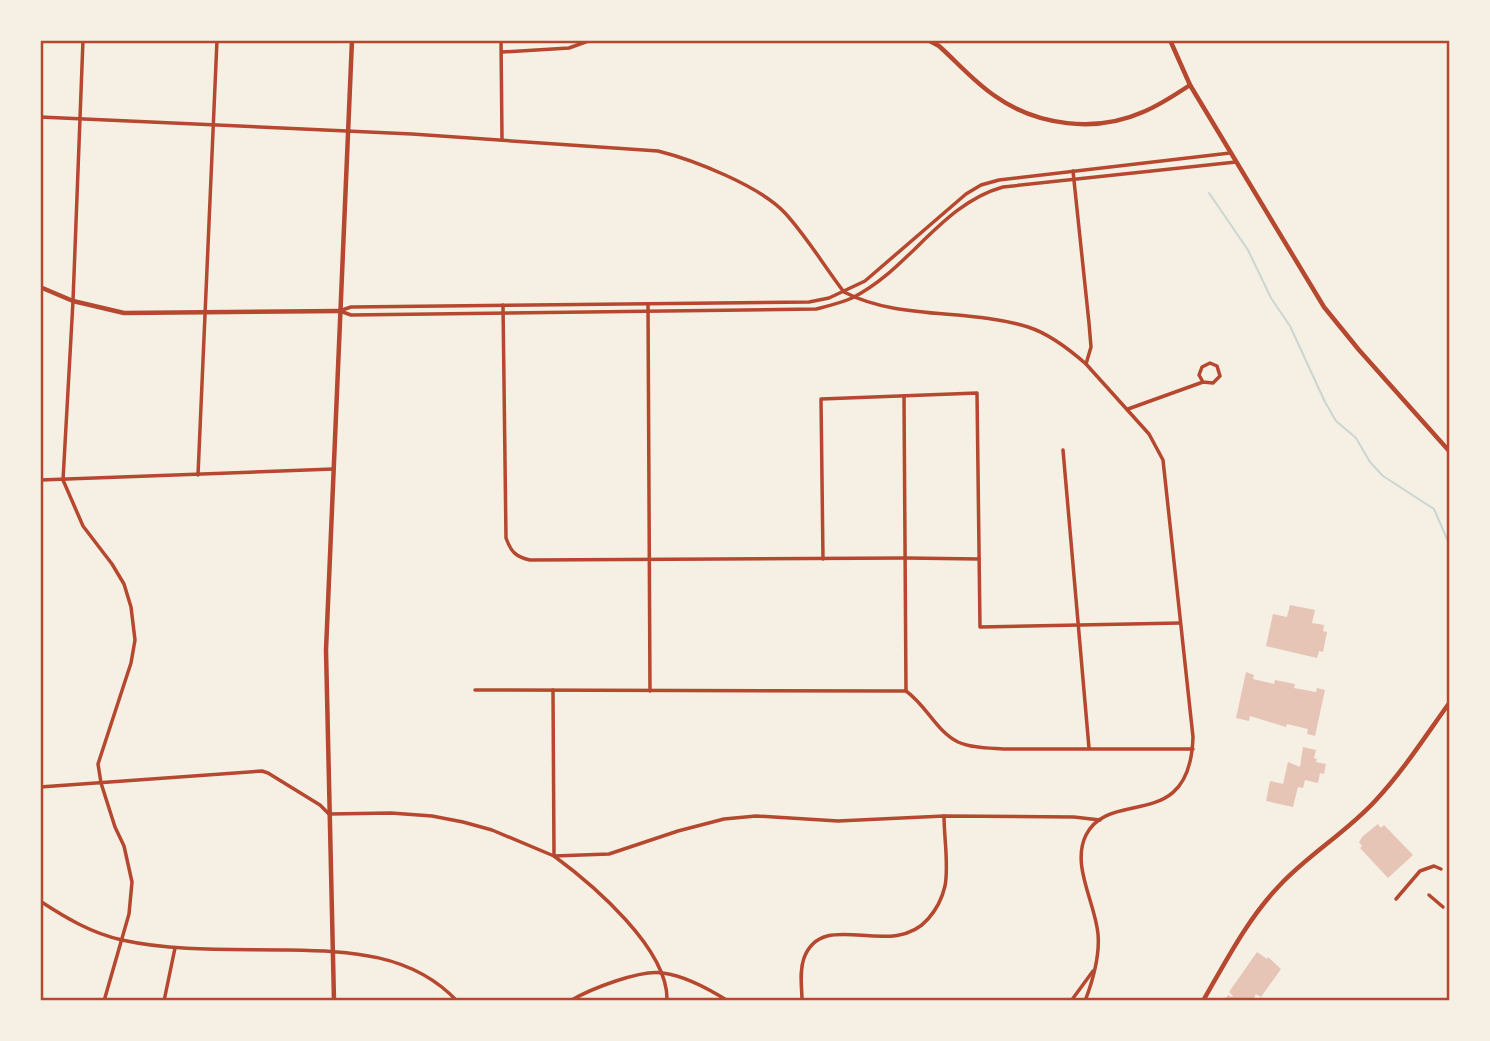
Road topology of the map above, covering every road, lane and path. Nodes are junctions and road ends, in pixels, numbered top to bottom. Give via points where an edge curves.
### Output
1 (83, 40) edge
2 (217, 40) edge
3 (352, 40) edge
4 (501, 40) edge
5 (591, 40) edge
6 (928, 40) edge
7 (1170, 40) edge
8 (502, 52) junction
9 (1190, 85) junction
10 (40, 117) edge
11 (79, 118) junction
12 (213, 125) junction
13 (347, 131) junction
14 (502, 139) junction
15 (1230, 153) junction
16 (1236, 162) junction
17 (1073, 171) junction
18 (1074, 179) junction
19 (40, 287) edge
20 (844, 292) junction
21 (854, 297) junction
22 (73, 301) junction
23 (648, 304) junction
24 (503, 305) junction
25 (340, 311) junction
26 (204, 312) junction
27 (648, 312) junction
28 (503, 313) junction
29 (1086, 364) junction
30 (1203, 382) junction
31 (904, 396) junction
32 (1128, 410) junction
33 (1063, 450) dead end
34 (1450, 452) edge
35 (333, 469) junction
36 (198, 475) junction
37 (40, 480) edge
38 (63, 480) junction
39 (822, 558) junction
40 (905, 558) junction
41 (979, 559) junction
42 (650, 561) junction
43 (1180, 623) junction
44 (1079, 625) junction
45 (475, 690) dead end
46 (553, 690) junction
47 (650, 691) junction
48 (906, 691) junction
49 (1450, 702) edge
50 (1089, 748) junction
51 (1193, 750) junction
52 (101, 783) junction
53 (40, 787) edge
54 (329, 814) junction
55 (944, 816) junction
56 (1100, 820) junction
57 (554, 856) junction
58 (1441, 869) dead end
59 (1429, 895) dead end
60 (1396, 899) dead end
61 (40, 901) edge
62 (1443, 907) dead end
63 (122, 940) junction
64 (176, 948) junction
65 (332, 951) junction
66 (1093, 971) junction
67 (662, 972) junction
68 (104, 1001) edge
69 (164, 1001) edge
70 (334, 1001) edge
71 (457, 1001) edge
72 (570, 1001) edge
73 (667, 1001) edge
74 (728, 1001) edge
75 (802, 1001) edge
76 (1072, 1001) edge
77 (1085, 1001) edge
78 (1203, 1001) edge

1 - 11 street
2 - 12 street
3 - 13 main road
4 - 8 street
5 - 8 street via 569,48
6 - 9 main road via 994,96 1050,121 1082,124 1129,118
7 - 9 main road
8 - 14 street
9 - 15 main road
10 - 11 street
11 - 12 street
11 - 22 street
12 - 13 street
12 - 26 street
13 - 14 street
13 - 25 main road
14 - 20 street via 645,149 693,162 772,201
15 - 16 main road
15 - 17 street
16 - 18 street
16 - 34 main road via 1333,318
17 - 18 street
17 - 20 street via 981,185 865,281
18 - 21 street via 1003,187 974,198
18 - 29 street via 1089,323
19 - 22 main road
20 - 21 street
20 - 23 street via 809,302
21 - 27 street via 806,310
21 - 29 street via 885,306 1030,327
22 - 26 main road via 124,313
22 - 38 street
23 - 24 street
23 - 27 street
24 - 25 street via 351,307
24 - 28 street
25 - 26 main road
25 - 28 street via 351,315
25 - 35 main road
26 - 36 street
27 - 28 street
27 - 42 street
28 - 42 street via 505,512 510,550 518,558 530,560
29 - 32 street
30 - 30 street via 1202,367 1217,366 1218,380
30 - 32 street
31 - 39 street via 821,398
31 - 40 street
31 - 41 street via 977,393
32 - 43 street via 1163,460
33 - 44 street
35 - 36 street
35 - 54 main road via 326,650
36 - 38 street
37 - 38 street
38 - 52 street via 83,526 124,584 134,628 133,657 99,758
39 - 40 street
39 - 42 street
40 - 41 street
40 - 48 street
41 - 44 street via 979,627
42 - 47 street
43 - 44 street
43 - 51 street
44 - 50 street
45 - 46 street
46 - 47 street
46 - 57 street
47 - 48 street
48 - 50 street via 959,743 1003,749
49 - 78 main road via 1376,801 1267,900
50 - 51 street
51 - 56 street via 1186,775 1171,794
52 - 53 street
52 - 54 street via 261,771
52 - 63 street via 132,882
54 - 57 street via 403,814 463,822
54 - 65 main road
55 - 56 street
55 - 57 street via 838,821 756,816 724,819 609,854
55 - 75 street via 945,884 934,912 922,925 894,937 835,933 821,937 803,961
56 - 66 street via 1086,835 1081,854 1098,934
57 - 67 street via 624,918
58 - 60 street via 1434,866 1420,871
59 - 62 street
61 - 63 street via 92,931
63 - 64 street
63 - 68 street
64 - 65 street
64 - 69 street
65 - 70 main road
65 - 71 street via 388,959 416,970
66 - 76 street
66 - 77 street
67 - 72 street via 601,986
67 - 73 street
67 - 74 street

